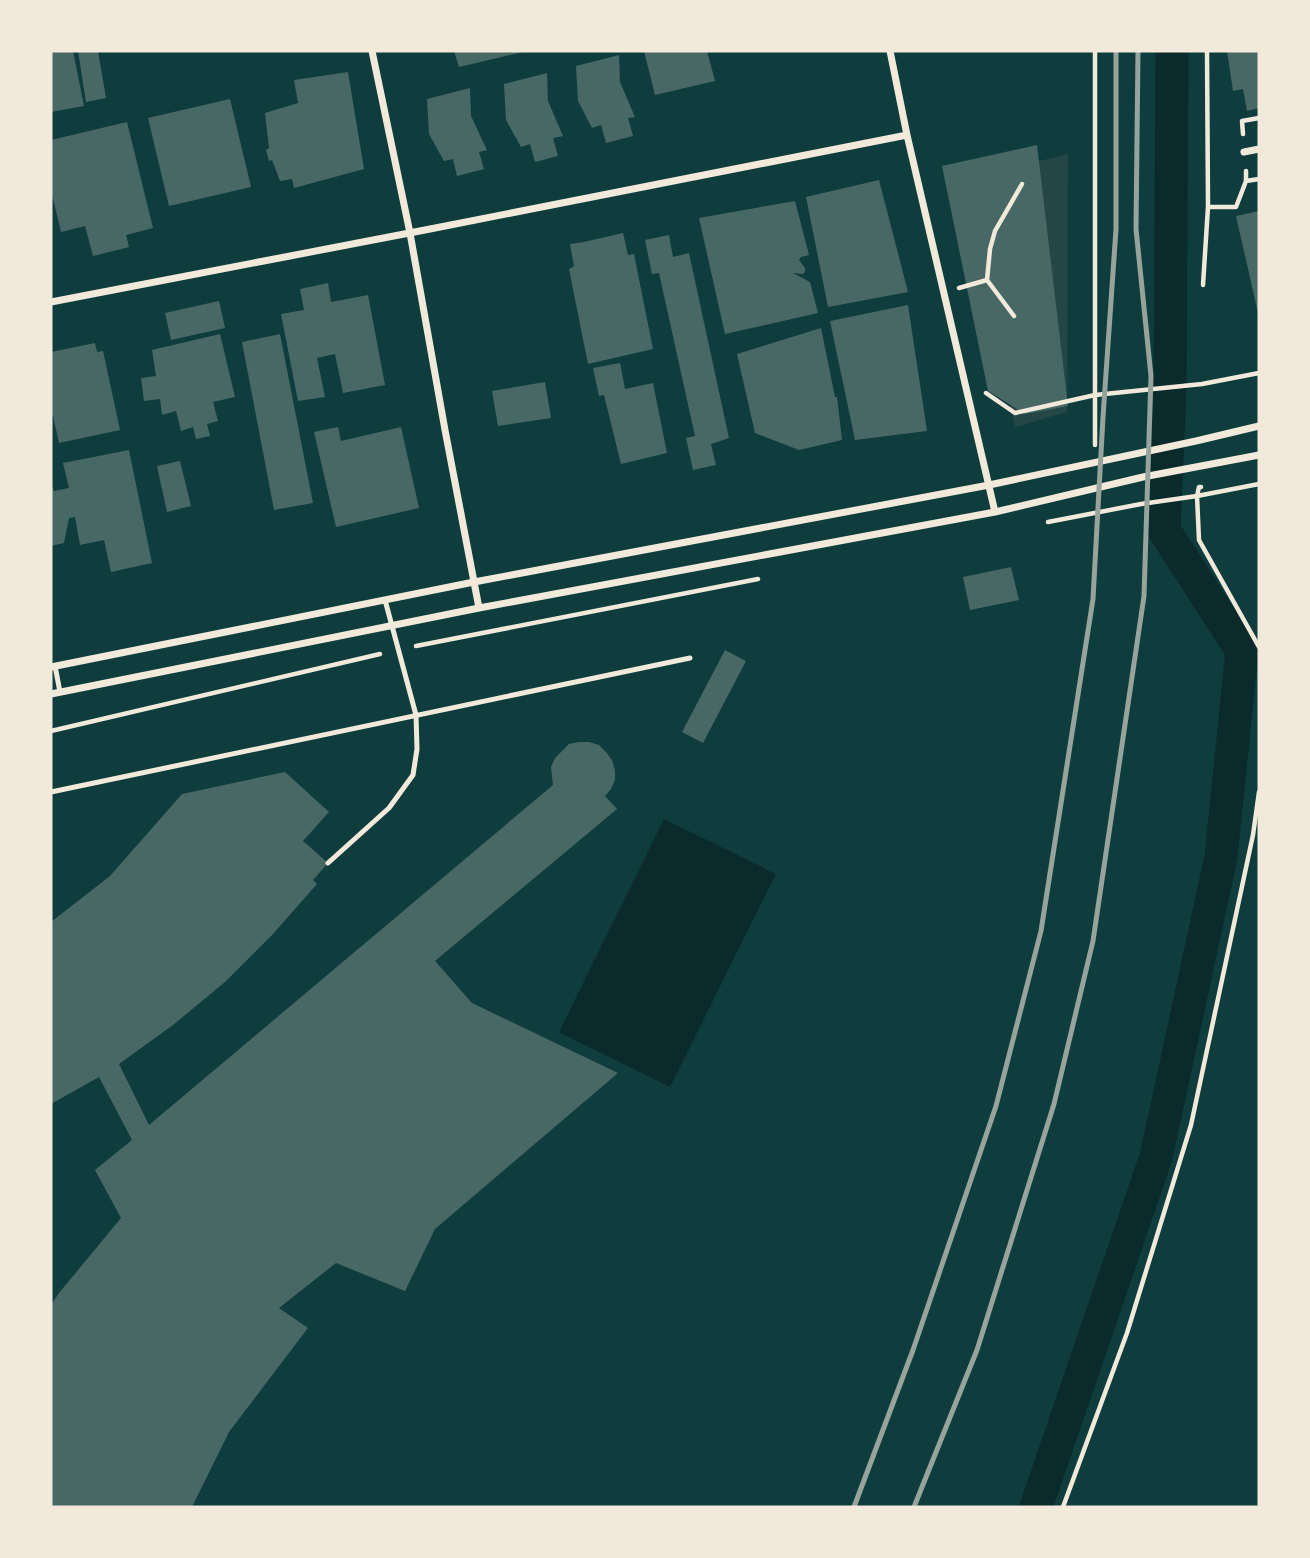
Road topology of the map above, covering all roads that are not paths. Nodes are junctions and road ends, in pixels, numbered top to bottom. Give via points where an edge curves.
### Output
1 (372, 51) edge
2 (890, 51) edge
3 (907, 135) junction
4 (1259, 149) edge
5 (1244, 152) dead end
6 (410, 233) junction
7 (51, 302) edge
8 (1259, 426) edge
9 (1259, 455) edge
10 (989, 485) junction
11 (996, 512) junction
12 (474, 582) junction
13 (385, 600) junction
14 (479, 608) junction
15 (392, 626) junction
16 (690, 658) dead end
17 (53, 667) edge
18 (60, 692) junction
19 (51, 694) edge
20 (416, 715) junction
21 (51, 792) edge
22 (328, 863) dead end

1 - 6 street
2 - 3 street
3 - 6 street
3 - 10 street
4 - 5 street
6 - 7 street
6 - 12 street
8 - 10 street
9 - 11 street
10 - 11 street
10 - 12 street
11 - 14 street
12 - 13 street
12 - 14 street
13 - 15 lane
13 - 17 street
14 - 15 street
15 - 18 street
15 - 20 lane
16 - 20 lane
17 - 18 lane
18 - 19 street
20 - 21 lane
20 - 22 lane via 413,775 389,808

